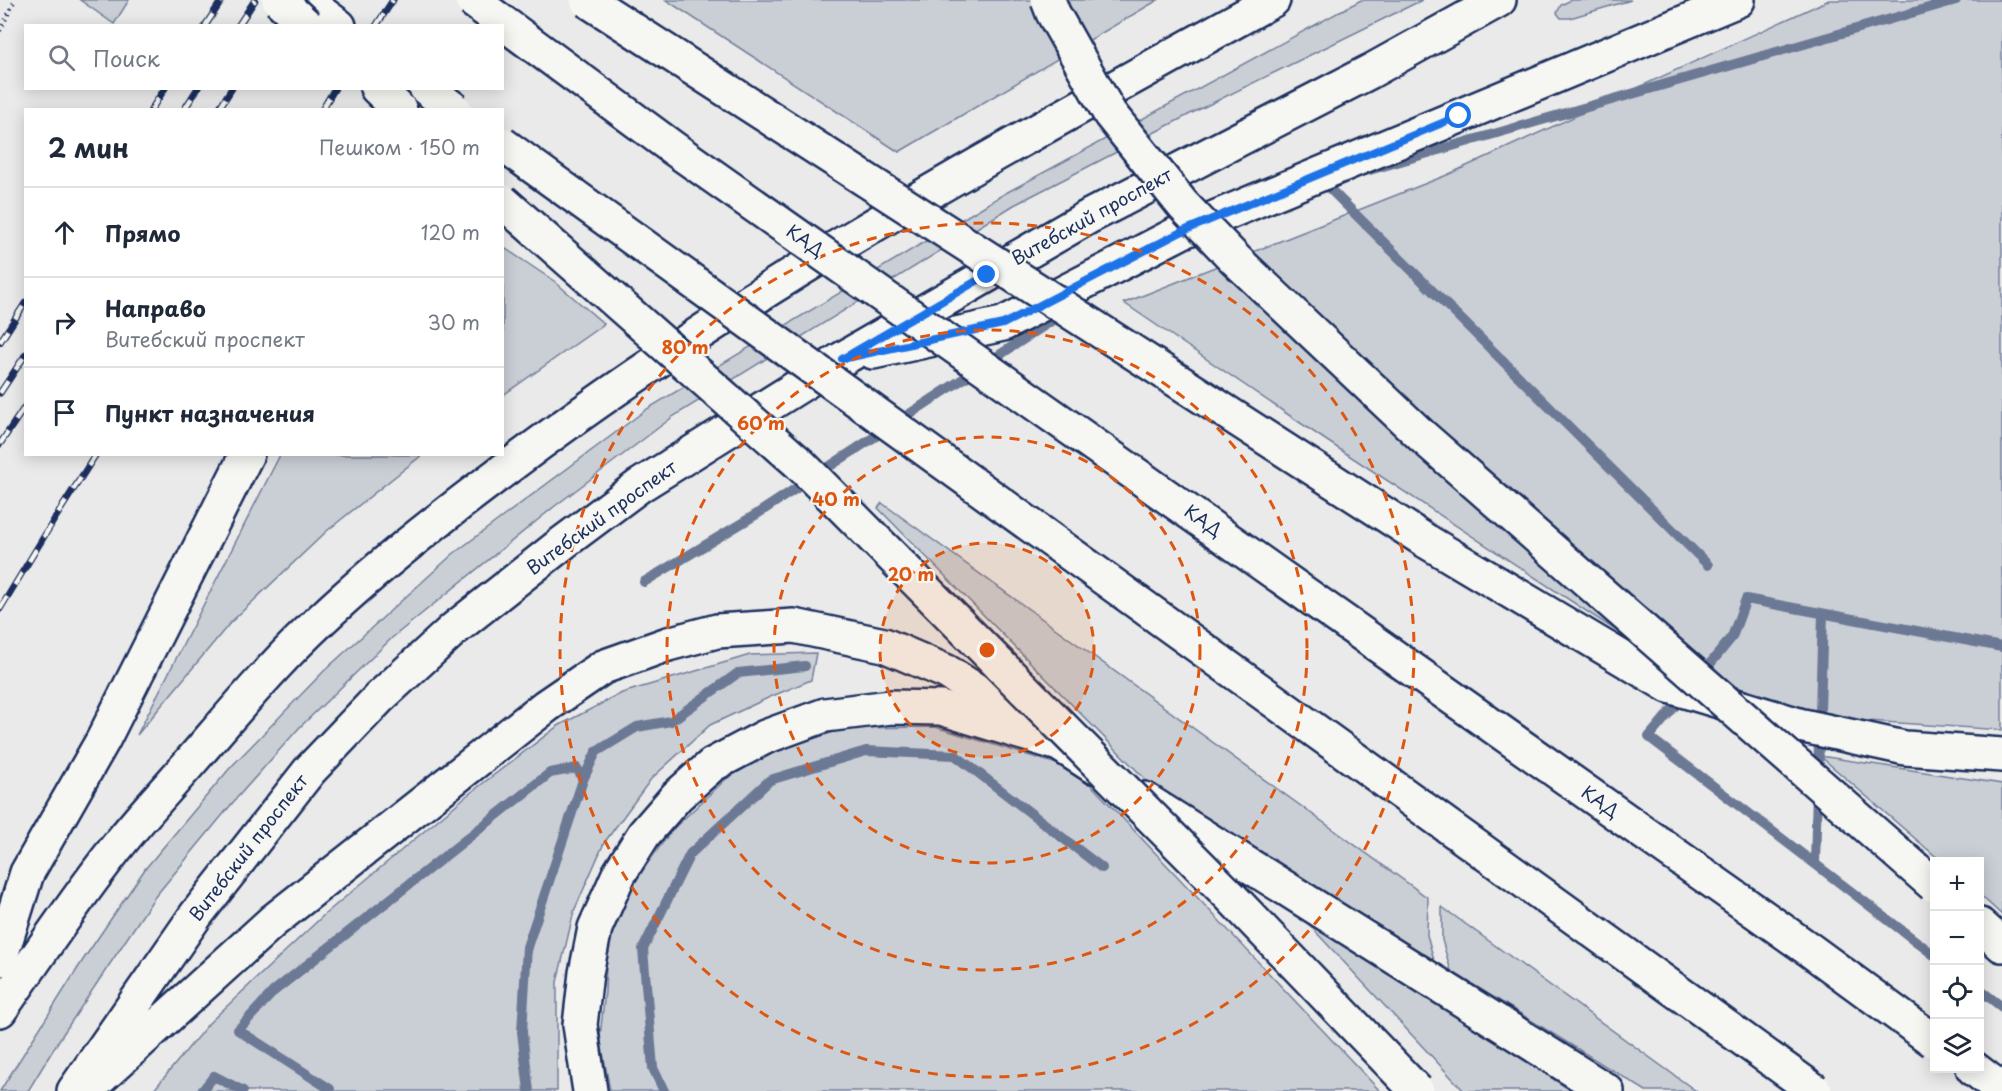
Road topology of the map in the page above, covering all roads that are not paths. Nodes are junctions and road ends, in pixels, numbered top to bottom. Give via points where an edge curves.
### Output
1 (279, 0) edge
2 (304, 0) edge
3 (472, 0) edge
4 (510, 0) edge
5 (587, 0) edge
6 (1048, 0) edge
7 (1273, 0) edge
8 (1499, 0) edge
9 (1738, 0) edge
10 (305, 24) edge
11 (336, 24) edge
12 (493, 24) edge
13 (379, 90) edge
14 (429, 90) edge
15 (452, 90) edge
16 (398, 108) edge
17 (442, 108) edge
18 (452, 108) edge
19 (504, 145) edge
20 (504, 203) edge
21 (842, 359) junction
22 (245, 456) edge
23 (1059, 744) junction
24 (2002, 755) edge
25 (1930, 881) edge
26 (1984, 929) edge
27 (2002, 945) edge
28 (0, 959) edge
29 (0, 1010) edge
30 (1930, 1037) edge
31 (1980, 1073) edge
32 (2002, 1090) edge
33 (74, 1091) edge
34 (85, 1091) edge
35 (590, 1091) edge
36 (1417, 1091) edge
37 (1607, 1091) edge
38 (1815, 1091) edge

1 - 10 main road, bridge
2 - 11 main road
3 - 30 main road, КАД, bridge via 674,148
4 - 12 main road
5 - 24 main road, bridge via 1426,541 1669,686 1799,725 1905,748
6 - 25 main road, bridge via 1110,114 1183,205 1236,260 1422,436
7 - 29 main road via 1003,149 770,288 643,369 460,503 378,569 288,652 115,849
8 - 21 main road, Витебский проспект via 1371,71 1090,216
9 - 21 main road via 1181,232 1003,324
13 - 16 main road
14 - 18 main road, bridge
15 - 17 main road
19 - 38 main road, bridge
20 - 36 main road, bridge via 800,464 1230,896
21 - 33 main road, Витебский проспект via 639,486 454,629 379,698 310,770 196,915
22 - 28 main road via 103,740 27,873
23 - 34 main road via 947,672 884,645 794,626 717,631 603,667 518,728 273,921
23 - 35 main road via 941,708 891,707 825,715 765,737 712,765 677,796 644,834 619,874 595,928 580,1025
23 - 37 main road
26 - 27 main road
31 - 32 main road

